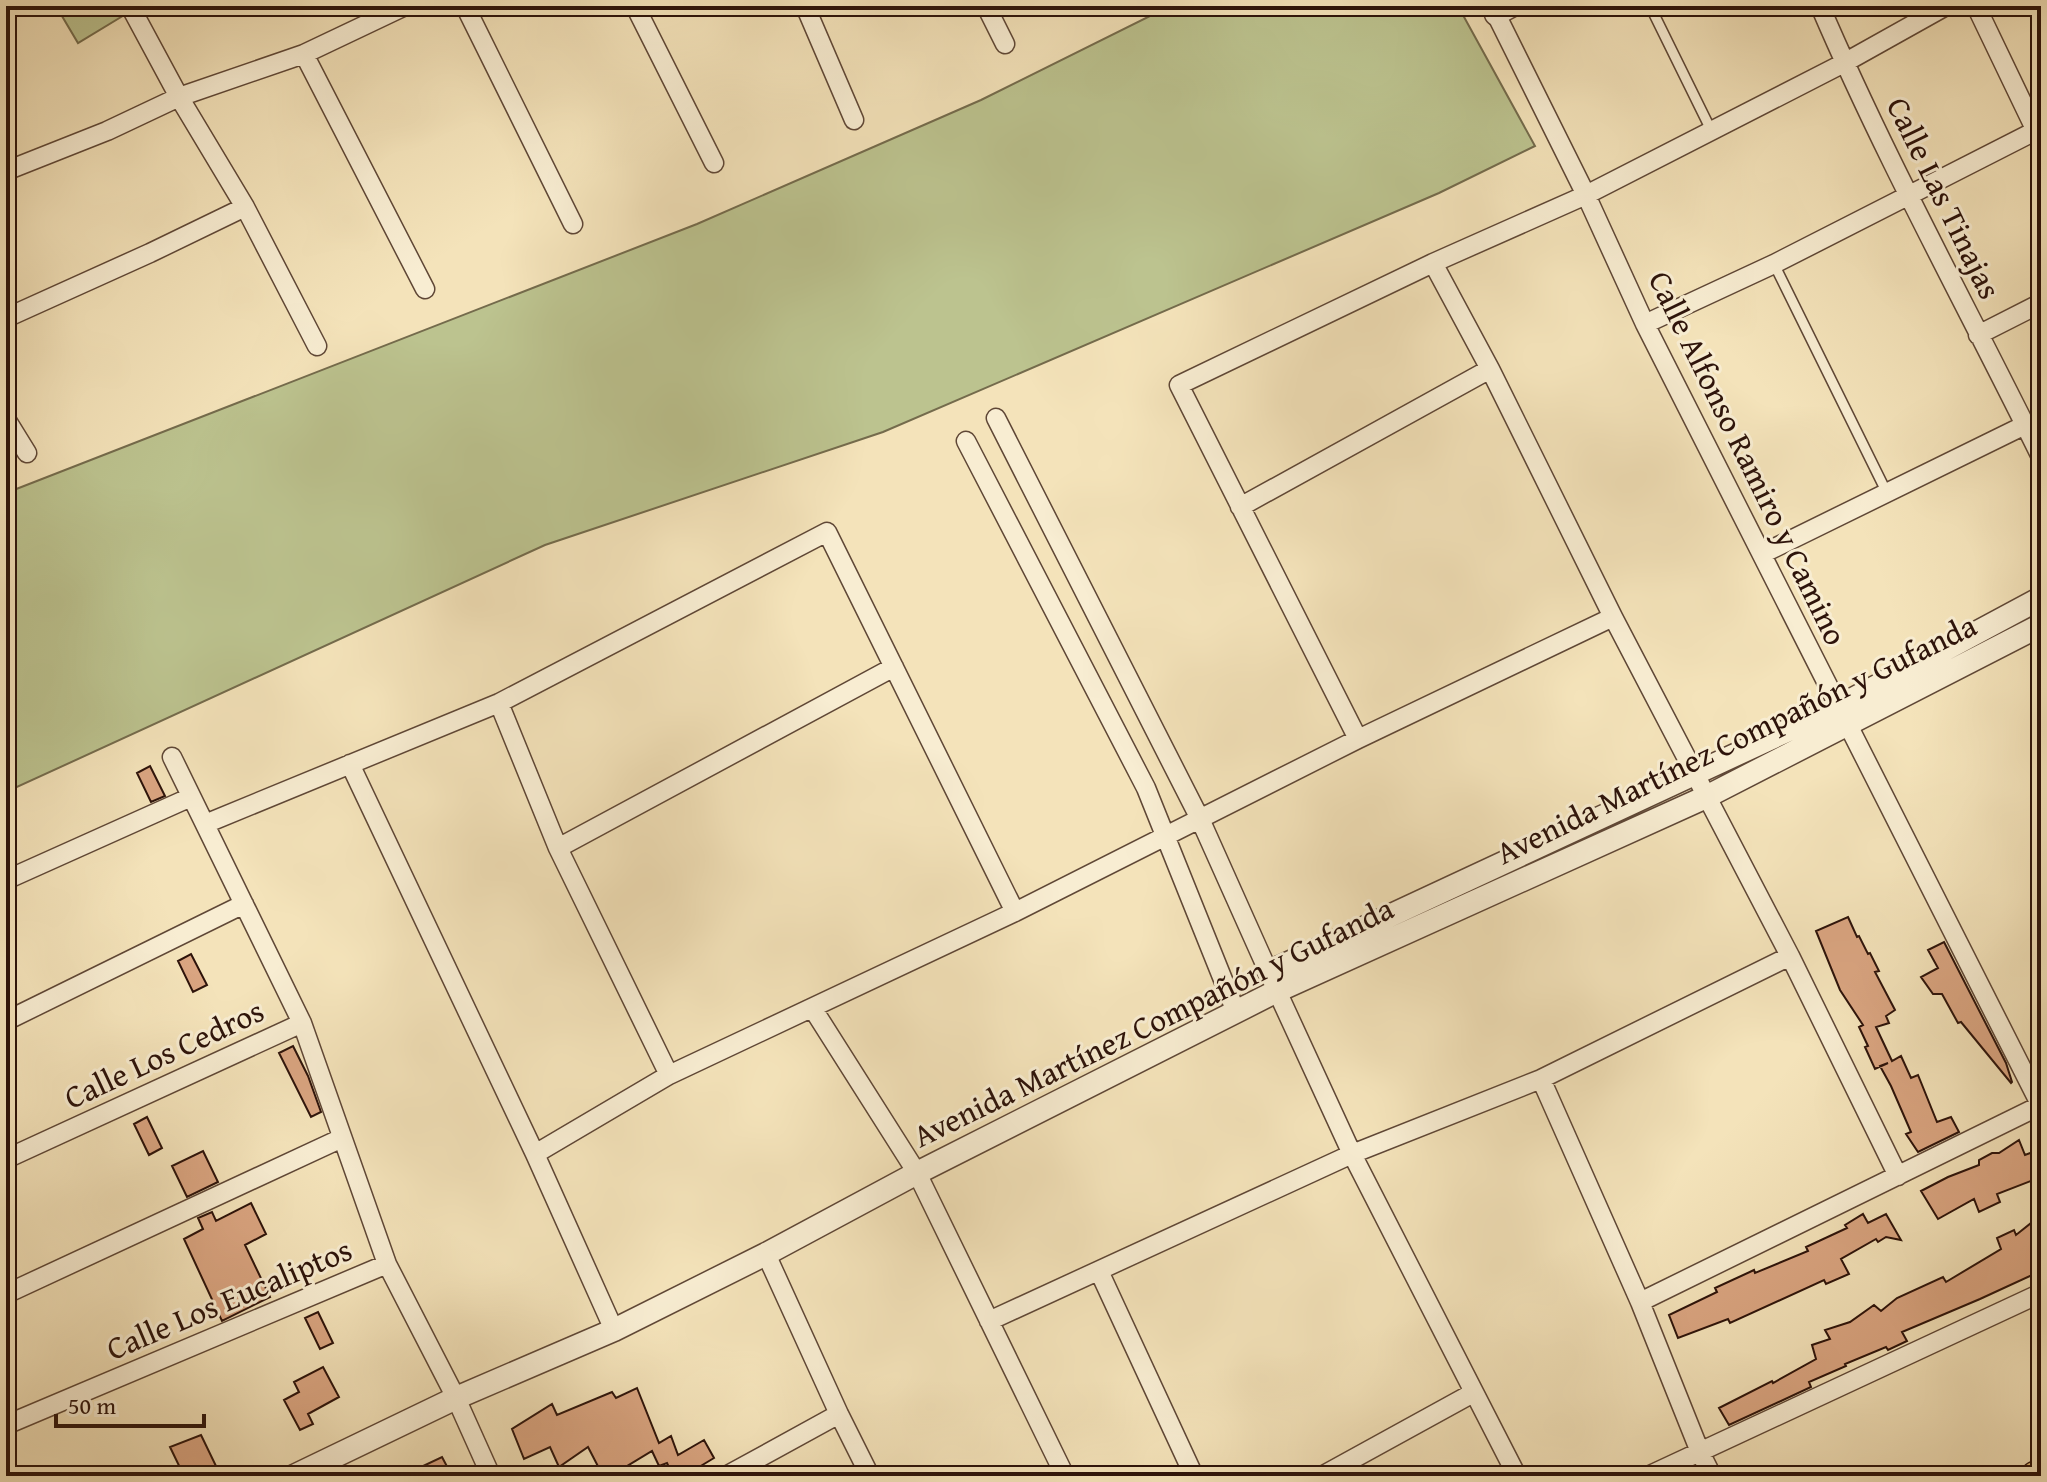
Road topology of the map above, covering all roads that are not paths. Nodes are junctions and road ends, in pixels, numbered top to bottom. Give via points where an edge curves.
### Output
1 (130, 6) edge
2 (405, 6) edge
3 (465, 6) edge
4 (635, 6) edge
5 (805, 6) edge
6 (986, 6) edge
7 (1650, 6) edge
8 (1820, 6) edge
9 (1946, 6) edge
10 (1976, 6) edge
11 (1500, 9) edge
12 (1005, 44) dead end
13 (304, 54) junction
14 (1844, 63) junction
15 (179, 97) junction
16 (854, 120) dead end
17 (2038, 130) edge
18 (1712, 132) junction
19 (714, 163) dead end
20 (6, 171) edge
21 (1586, 195) junction
22 (1908, 195) junction
23 (245, 207) junction
24 (573, 224) dead end
25 (1433, 263) junction
26 (1774, 264) junction
27 (425, 289) dead end
28 (2041, 303) edge
29 (6, 318) edge
30 (1645, 324) junction
31 (1978, 335) junction
32 (317, 346) dead end
33 (1490, 369) junction
34 (996, 418) dead end
35 (6, 419) edge
36 (2025, 425) junction
37 (966, 441) dead end
38 (27, 453) dead end
39 (2041, 457) edge
40 (1887, 493) junction
41 (1240, 507) junction
42 (1762, 554) junction
43 (2041, 598) edge
44 (1613, 617) junction
45 (2041, 625) edge
46 (894, 667) junction
47 (499, 703) junction
48 (1843, 716) junction
49 (1358, 739) junction
50 (172, 757) dead end
51 (350, 764) junction
52 (1695, 775) junction
53 (191, 797) junction
54 (1706, 797) junction
55 (1200, 819) junction
56 (205, 824) junction
57 (1167, 836) junction
58 (558, 848) junction
59 (6, 880) edge
60 (244, 904) junction
61 (1015, 912) junction
62 (1790, 956) junction
63 (1273, 982) junction
64 (813, 1009) junction
65 (1236, 1012) junction
66 (6, 1021) edge
67 (302, 1023) junction
68 (669, 1075) junction
69 (1541, 1079) junction
70 (2041, 1106) edge
71 (342, 1138) junction
72 (535, 1154) junction
73 (1352, 1154) junction
74 (6, 1159) edge
75 (917, 1173) junction
76 (1898, 1176) junction
77 (766, 1254) junction
78 (387, 1264) junction
79 (1099, 1271) junction
80 (2041, 1293) edge
81 (6, 1294) edge
82 (1640, 1302) junction
83 (989, 1321) junction
84 (614, 1330) junction
85 (1473, 1393) junction
86 (456, 1398) junction
87 (839, 1414) junction
88 (6, 1425) edge
89 (1700, 1452) junction
90 (2041, 1473) edge
91 (294, 1476) edge
92 (491, 1476) edge
93 (726, 1476) edge
94 (870, 1476) edge
95 (1065, 1476) edge
96 (1194, 1476) edge
97 (1322, 1476) edge
98 (1517, 1476) edge
99 (1648, 1476) edge
100 (1712, 1476) edge
101 (2035, 1476) edge

1 - 15 street
2 - 13 street
3 - 24 street
4 - 19 street
5 - 16 street
6 - 12 street
7 - 18 lane
8 - 14 street, Calle Las Tinajas
9 - 14 street
10 - 17 street
11 - 21 street, Calle Alfonso Ramiro y Camino
13 - 15 street
13 - 27 street
14 - 18 street
14 - 22 street, Calle Las Tinajas
15 - 20 street
15 - 23 street
17 - 22 street
18 - 21 street
21 - 25 street
21 - 30 street, Calle Alfonso Ramiro y Camino
22 - 26 street
22 - 31 street, Calle Las Tinajas
23 - 29 street
23 - 32 street
25 - 33 street
25 - 41 street via 1179,385
26 - 30 street
26 - 40 lane
28 - 31 street
30 - 42 street, Calle Alfonso Ramiro y Camino
31 - 36 street, Calle Las Tinajas
33 - 41 street
33 - 44 street
34 - 55 street
35 - 38 street
36 - 39 street, Calle Las Tinajas
36 - 40 street
37 - 57 street
40 - 42 street
41 - 49 street
42 - 48 street, Calle Alfonso Ramiro y Camino
43 - 48 street, Avenida Martínez Compañón y Gufanda
44 - 49 street
44 - 52 street
45 - 48 street, Avenida Martínez Compañón y Gufanda
46 - 47 street via 827,532
46 - 58 street
46 - 61 street
47 - 51 street
47 - 58 street
48 - 52 street, Avenida Martínez Compañón y Gufanda
48 - 54 street, Avenida Martínez Compañón y Gufanda
48 - 70 street, Calle Alfonso Ramiro y Camino
49 - 55 street
50 - 53 street
51 - 56 street
51 - 72 street
52 - 54 street
52 - 63 street, Avenida Martínez Compañón y Gufanda
53 - 56 street
53 - 59 street
54 - 62 street
54 - 63 street, Avenida Martínez Compañón y Gufanda
55 - 57 street
55 - 63 street
56 - 60 street
57 - 61 street
57 - 65 street
58 - 68 street
60 - 66 street
60 - 67 street
61 - 64 street
62 - 69 street
62 - 76 street
63 - 65 street, Avenida Martínez Compañón y Gufanda
63 - 73 street
64 - 68 street
64 - 75 street
65 - 75 street, Avenida Martínez Compañón y Gufanda
67 - 71 street
67 - 74 street, Calle Los Cedros
68 - 72 street
69 - 73 street
69 - 82 street
70 - 76 street
71 - 78 street
71 - 81 street
72 - 84 street
73 - 79 street
73 - 85 street
75 - 77 street, Avenida Martínez Compañón y Gufanda
75 - 83 street
76 - 82 street
77 - 84 street, Avenida Martínez Compañón y Gufanda
77 - 87 street
78 - 86 street
78 - 88 street, Calle Los Eucaliptos
79 - 83 street
79 - 96 street
80 - 89 street
82 - 89 street
83 - 95 street
84 - 86 street, Avenida Martínez Compañón y Gufanda
85 - 97 street
85 - 98 street
86 - 91 street, Avenida Martínez Compañón y Gufanda
86 - 92 street
87 - 93 street
87 - 94 street
89 - 99 street
89 - 100 street
90 - 101 main road

